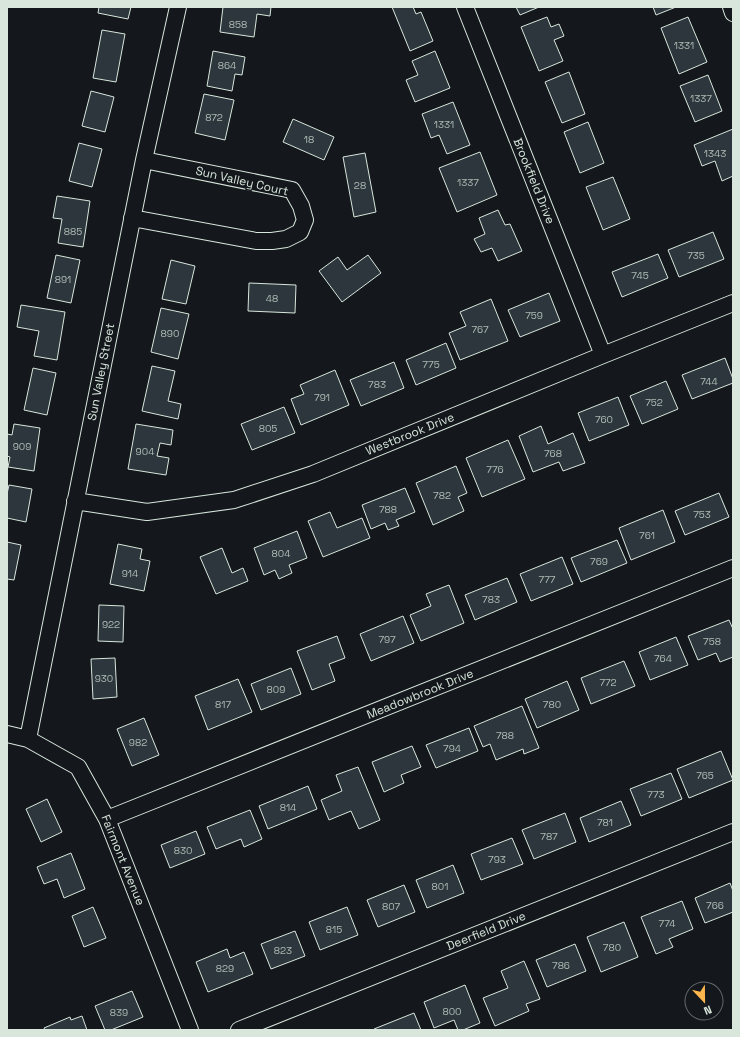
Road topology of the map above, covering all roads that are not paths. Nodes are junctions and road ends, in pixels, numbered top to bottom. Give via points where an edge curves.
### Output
1 (178, 7) edge
2 (464, 7) edge
3 (731, 7) edge
4 (733, 13) edge
5 (144, 160) junction
6 (132, 218) junction
7 (733, 303) edge
8 (603, 354) junction
9 (75, 501) junction
10 (733, 568) edge
11 (7, 734) edge
12 (28, 739) junction
13 (107, 819) junction
14 (733, 832) edge
15 (190, 1030) edge
16 (239, 1030) edge

1 - 5 street, Sun Valley Street
2 - 8 street, Brookfield Drive
3 - 4 street
5 - 6 street, Sun Valley Street
5 - 6 street, Sun Valley Court via 292,190 302,206 305,220 300,232 286,239 272,241
6 - 9 street, Sun Valley Street
7 - 8 street, Westbrook Drive
8 - 9 street, Westbrook Drive via 313,474 234,500 147,512
9 - 12 street, Sun Valley Street
10 - 13 street, Meadowbrook Drive
11 - 12 street, Fairmont Avenue
12 - 13 street, Fairmont Avenue via 78,767
13 - 15 street, Fairmont Avenue
14 - 16 street, Deerfield Drive

